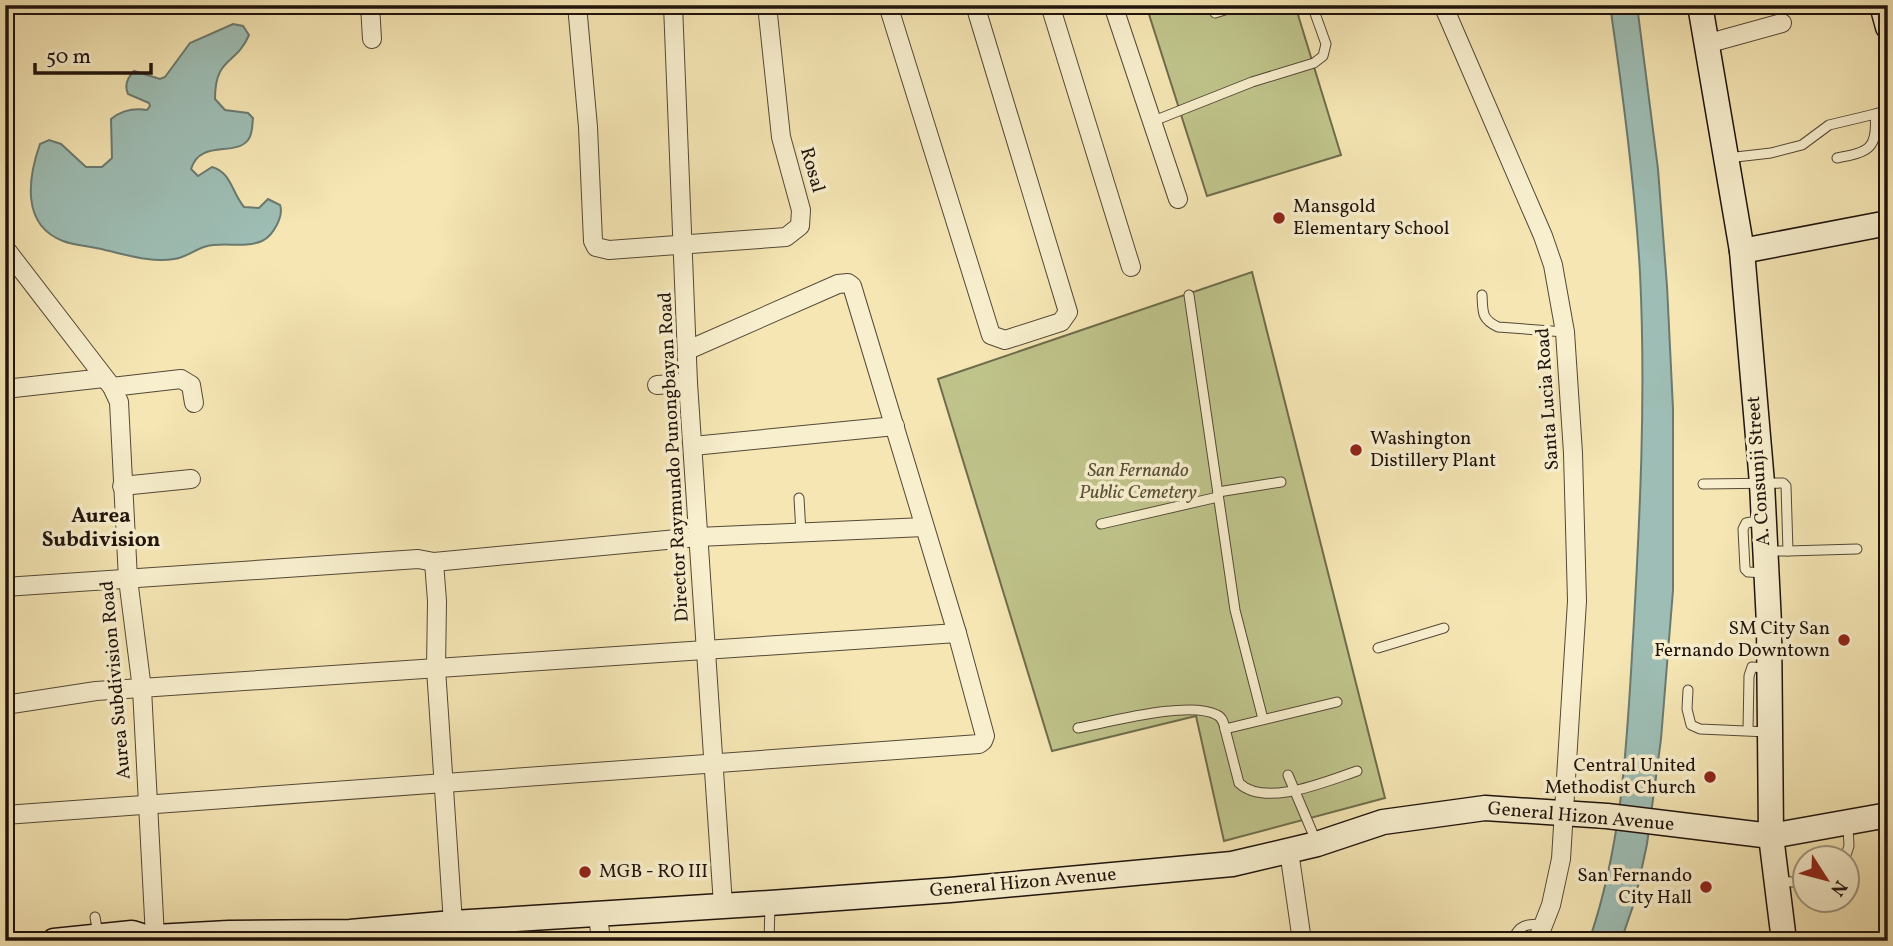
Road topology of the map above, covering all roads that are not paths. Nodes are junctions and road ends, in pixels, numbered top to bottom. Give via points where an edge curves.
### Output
1 (370, 5) edge
2 (577, 5) edge
3 (673, 5) edge
4 (767, 5) edge
5 (888, 5) edge
6 (975, 5) edge
7 (1050, 5) edge
8 (1113, 5) edge
9 (1241, 5) edge
10 (1312, 5) edge
11 (1443, 5) edge
12 (1700, 5) edge
13 (1882, 5) edge
14 (1215, 13) dead end
15 (1782, 23) dead end
16 (1888, 27) edge
17 (372, 39) dead end
18 (1706, 44) junction
19 (1888, 110) edge
20 (1875, 114) junction
21 (1151, 122) junction
22 (1837, 158) dead end
23 (1726, 159) junction
24 (1178, 199) dead end
25 (1888, 223) edge
26 (684, 245) junction
27 (5, 248) edge
28 (1742, 251) junction
29 (1131, 267) dead end
30 (1189, 295) dead end
31 (1482, 295) dead end
32 (1565, 332) junction
33 (688, 350) junction
34 (108, 382) junction
35 (688, 383) junction
36 (656, 385) dead end
37 (5, 389) edge
38 (194, 403) dead end
39 (895, 426) junction
40 (693, 446) junction
41 (191, 479) dead end
42 (1281, 482) dead end
43 (1762, 483) junction
44 (1703, 484) dead end
45 (122, 486) junction
46 (1218, 494) junction
47 (799, 498) dead end
48 (1101, 524) dead end
49 (924, 527) junction
50 (801, 533) junction
51 (698, 537) junction
52 (1857, 549) dead end
53 (1773, 558) junction
54 (434, 562) junction
55 (128, 579) junction
56 (5, 587) edge
57 (1444, 628) dead end
58 (957, 633) junction
59 (1378, 648) dead end
60 (705, 651) junction
61 (436, 669) junction
62 (142, 689) junction
63 (1688, 690) dead end
64 (1337, 702) dead end
65 (5, 705) edge
66 (1263, 719) junction
67 (1078, 728) dead end
68 (1226, 729) junction
69 (1760, 731) junction
70 (713, 764) junction
71 (1357, 771) dead end
72 (1288, 775) dead end
73 (445, 781) junction
74 (1294, 792) junction
75 (147, 805) junction
76 (1565, 813) junction
77 (5, 815) edge
78 (1888, 816) edge
79 (1848, 822) junction
80 (1771, 836) junction
81 (1317, 844) junction
82 (1849, 844) edge
83 (1289, 851) junction
84 (1776, 881) junction
85 (1792, 882) edge
86 (770, 903) junction
87 (723, 905) junction
88 (598, 915) junction
89 (453, 923) junction
90 (1541, 932) edge
91 (350, 936) edge
92 (148, 938) edge
93 (54, 941) edge
94 (601, 941) edge
95 (769, 941) edge
96 (1302, 941) edge
97 (1512, 941) edge
98 (1784, 941) edge

1 - 17 street
2 - 26 street via 593,241 596,247 609,250
3 - 26 street, Director Raymundo Punongbayan Road
4 - 26 street, Rosal via 780,137 801,210 800,226 786,237
5 - 6 street via 991,335 1005,340 1061,322 1068,312
7 - 29 street
8 - 21 street
9 - 14 lane
10 - 21 lane via 1326,44 1323,56 1314,63
11 - 32 street, Santa Lucia Road via 1543,236
12 - 18 main road, A. Consunji Street
13 - 16 main road
15 - 18 street
18 - 23 main road, A. Consunji Street
19 - 20 lane
20 - 22 lane via 1877,129 1870,148
20 - 23 lane via 1829,125 1802,145
21 - 24 street
23 - 28 main road, A. Consunji Street
25 - 28 main road
26 - 33 street, Director Raymundo Punongbayan Road
27 - 34 street, Aurea Subdivision Road
28 - 43 main road, A. Consunji Street
30 - 46 lane
31 - 32 lane via 1483,314 1498,327
32 - 76 street, Santa Lucia Road via 1577,601
33 - 35 street, Director Raymundo Punongbayan Road
33 - 39 street via 848,283
34 - 37 street
34 - 38 street via 181,379 191,385
34 - 45 street, Aurea Subdivision Road via 119,402
35 - 36 street
35 - 40 street, Director Raymundo Punongbayan Road
39 - 40 street
39 - 49 street
40 - 51 street, Director Raymundo Punongbayan Road
41 - 45 street
42 - 46 lane
43 - 44 lane
43 - 53 main road, A. Consunji Street via 1763,520
43 - 53 lane via 1783,484 1787,490
45 - 55 street, Aurea Subdivision Road
46 - 48 lane
46 - 66 lane via 1235,610
47 - 50 lane
49 - 50 street
49 - 58 street
50 - 51 street
51 - 54 street
51 - 60 street, Director Raymundo Punongbayan Road
52 - 53 lane
53 - 69 main road, A. Consunji Street via 1770,668
54 - 55 street via 418,559
54 - 61 street
55 - 56 street
55 - 62 street, Aurea Subdivision Road
57 - 59 lane
58 - 60 street
58 - 70 street via 985,736 979,744
60 - 61 street
60 - 70 street, Director Raymundo Punongbayan Road
61 - 62 street
61 - 73 street
62 - 65 street via 83,692
62 - 75 street, Aurea Subdivision Road
63 - 69 lane via 1691,725
64 - 66 lane
66 - 68 lane
67 - 68 lane via 1193,709 1217,715
68 - 74 lane via 1238,783 1250,791
69 - 80 main road, A. Consunji Street
70 - 73 street
70 - 87 street, Director Raymundo Punongbayan Road
71 - 74 lane
72 - 74 lane
73 - 75 street
73 - 89 street
74 - 81 lane
75 - 77 street
75 - 92 street, Aurea Subdivision Road
76 - 80 main road, General Hizon Avenue
76 - 81 main road, General Hizon Avenue via 1485,808 1383,822
76 - 90 street, Santa Lucia Road via 1561,859
78 - 79 main road, General Hizon Avenue
79 - 80 main road, General Hizon Avenue
79 - 82 lane
80 - 84 main road, A. Consunji Street
81 - 83 main road, General Hizon Avenue
83 - 86 main road, General Hizon Avenue via 1219,866
83 - 96 street
84 - 85 lane
84 - 98 main road, A. Consunji Street
86 - 87 main road, General Hizon Avenue
86 - 95 lane
87 - 88 main road, General Hizon Avenue
88 - 89 main road, General Hizon Avenue
88 - 94 street
89 - 91 main road, General Hizon Avenue
90 - 97 lane via 1524,924
91 - 92 main road, General Hizon Avenue via 229,933
92 - 93 main road, General Hizon Avenue via 97,926

